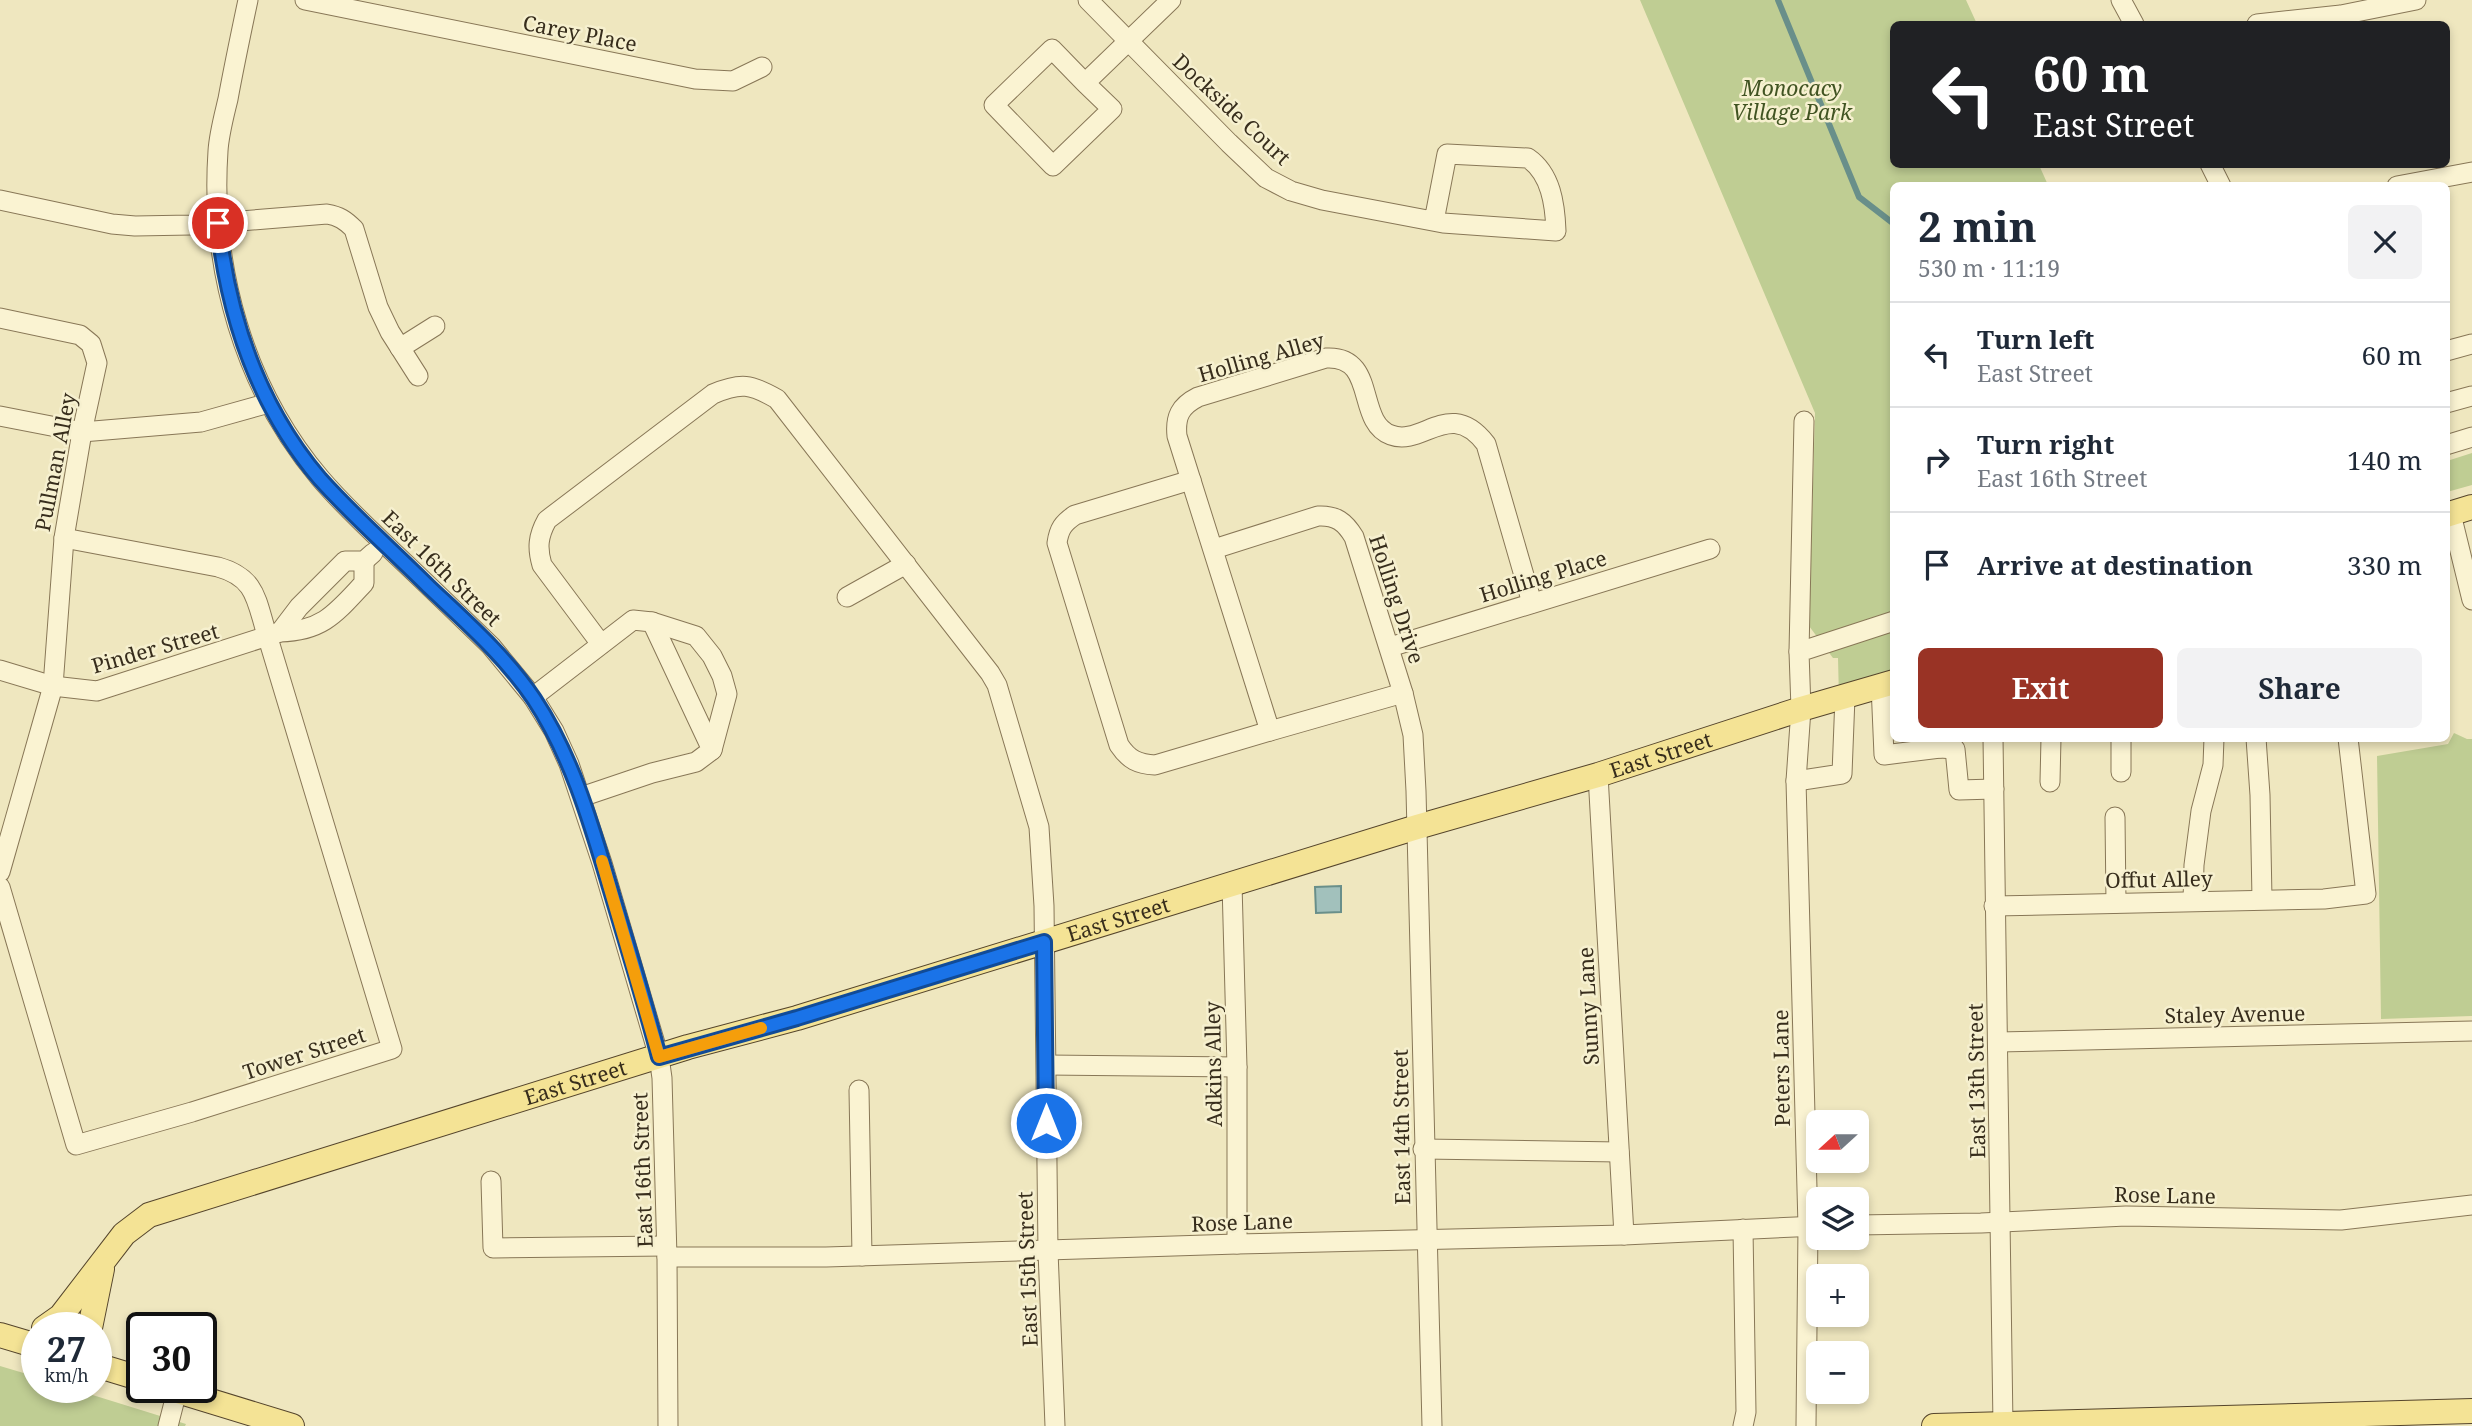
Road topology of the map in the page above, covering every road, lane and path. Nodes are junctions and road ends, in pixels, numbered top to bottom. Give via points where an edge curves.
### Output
1 (248, 0) edge
2 (305, 0) edge
3 (1088, 0) edge
4 (1171, 0) edge
5 (2121, 0) edge
6 (2416, 0) edge
7 (2341, 8) edge
8 (2132, 21) edge
9 (2273, 21) edge
10 (1129, 41) junction
11 (762, 67) dead end
12 (1086, 83) junction
13 (2472, 172) edge
14 (2418, 182) edge
15 (0, 201) edge
16 (1434, 221) junction
17 (218, 223) junction
18 (0, 318) edge
19 (435, 326) dead end
20 (2472, 344) edge
21 (400, 348) junction
22 (2450, 350) edge
23 (418, 376) dead end
24 (2472, 396) edge
25 (2450, 402) edge
26 (270, 403) junction
27 (0, 416) edge
28 (1804, 421) dead end
29 (82, 432) junction
30 (2472, 437) edge
31 (2450, 444) edge
32 (1191, 480) junction
33 (2456, 512) edge
34 (64, 538) junction
35 (384, 543) junction
36 (1214, 549) junction
37 (1710, 549) dead end
38 (364, 561) junction
39 (906, 564) junction
40 (847, 597) dead end
41 (2472, 600) edge
42 (1532, 603) junction
43 (652, 622) junction
44 (1890, 622) edge
45 (274, 635) junction
46 (601, 644) junction
47 (1390, 647) junction
48 (1799, 652) junction
49 (0, 670) edge
50 (1887, 684) edge
51 (54, 686) junction
52 (1403, 693) junction
53 (533, 697) junction
54 (1844, 697) junction
55 (1801, 709) junction
56 (1270, 731) junction
57 (1942, 742) edge
58 (1993, 742) edge
59 (2051, 742) edge
60 (2121, 742) edge
61 (2214, 742) edge
62 (2256, 742) edge
63 (2348, 742) edge
64 (712, 750) junction
65 (2121, 772) dead end
66 (1598, 775) junction
67 (1796, 781) junction
68 (2050, 782) dead end
69 (1994, 789) junction
70 (581, 797) junction
71 (2115, 817) dead end
72 (1417, 827) junction
73 (0, 872) edge
74 (1232, 884) junction
75 (0, 887) edge
76 (2262, 899) junction
77 (2193, 901) junction
78 (2116, 903) junction
79 (1994, 906) junction
80 (3, 915) edge
81 (1044, 942) junction
82 (2472, 1031) edge
83 (1998, 1042) junction
84 (659, 1057) junction
85 (1048, 1065) junction
86 (1237, 1067) junction
87 (859, 1090) dead end
88 (1423, 1149) junction
89 (1619, 1152) junction
90 (491, 1181) dead end
91 (1812, 1187) edge
92 (2472, 1205) edge
93 (2001, 1222) junction
94 (1869, 1225) edge
95 (1806, 1226) edge
96 (1743, 1229) junction
97 (1624, 1235) junction
98 (1427, 1240) junction
99 (1237, 1244) junction
100 (1812, 1250) edge
101 (1048, 1251) junction
102 (667, 1252) junction
103 (862, 1256) junction
104 (103, 1265) junction
105 (64, 1312) edge
106 (93, 1312) edge
107 (0, 1335) edge
108 (21, 1337) edge
109 (171, 1403) edge
110 (217, 1403) edge
111 (2472, 1411) edge
112 (2353, 1420) edge
113 (2274, 1421) edge
114 (2003, 1424) edge
115 (168, 1426) edge
116 (292, 1426) edge
117 (668, 1426) edge
118 (1055, 1426) edge
119 (1432, 1426) edge
120 (1743, 1426) edge
121 (1806, 1426) edge
122 (1934, 1426) edge

1 - 17 street, East 16th Street via 218,148
2 - 11 street, Carey Place via 695,79 733,81
3 - 10 street, Dockside Court
4 - 10 street
5 - 8 street
6 - 7 street
7 - 9 street
10 - 12 street
10 - 16 street, Dockside Court via 1266,178 1322,200
12 - 12 street via 1112,109 1054,166 994,105 1052,49
13 - 14 street
15 - 17 street via 112,224
16 - 16 street, Dockside Court via 1443,223 1556,230 1554,200 1538,165 1528,158 1447,154
17 - 21 street via 327,214 346,220 358,239 378,307
17 - 26 street, East 16th Street via 236,324
18 - 29 street, Pullman Alley via 72,332 90,344 97,363
19 - 21 street
20 - 22 street
21 - 23 street
24 - 25 street
26 - 29 street via 201,422
26 - 35 street, East 16th Street via 319,477
27 - 29 street
28 - 48 street, Peters Lane
29 - 34 street, Pullman Alley
30 - 31 street
32 - 36 street, Holling Alley
32 - 42 street, Holling Alley via 1177,436 1176,422 1185,404 1326,358 1347,361 1362,383 1381,429 1391,435 1404,436 1450,423 1479,434 1486,444
32 - 56 street via 1075,515 1059,530 1057,543 1119,745 1127,758 1155,765
33 - 41 street
34 - 45 street via 234,572 248,583
34 - 51 street, Pullman Alley
35 - 38 street
35 - 53 street, East 16th Street via 491,646
36 - 47 street, Holling Drive via 1318,516 1339,519 1354,537
36 - 56 street, Holling Alley
37 - 42 street, Holling Place
38 - 45 street via 345,561
38 - 45 street, Pinder Street via 364,583 327,622 301,632
39 - 40 street
39 - 46 street, East 15th Street via 777,399 757,387 729,387 713,394 547,520 540,533 537,551 542,565
39 - 81 street, East 15th Street via 997,685 1039,827
42 - 47 street, Holling Place
43 - 46 street via 633,620
43 - 64 street
43 - 64 street via 696,636 722,676 727,694
44 - 48 street
45 - 51 street, Pinder Street via 97,691
45 - 80 street, Tower Street via 392,1049 76,1145
46 - 53 street
47 - 52 street, Holling Drive
48 - 55 street, Peters Lane
49 - 51 street, Pinder Street
50 - 54 main road, East Street
50 - 57 street via 1884,755
51 - 73 street
52 - 56 street
52 - 72 street, Holling Drive via 1413,735
53 - 70 street, East 16th Street via 554,732
54 - 55 main road, East Street
54 - 67 street via 1842,774
55 - 66 main road, East Street
55 - 67 street, Peters Lane
57 - 69 street via 1955,749 1959,790
58 - 69 street, East 13th Street
59 - 68 street
60 - 65 street
61 - 77 street via 2194,864
62 - 76 street
63 - 76 street, Offut Alley via 2366,894
64 - 70 street via 696,762
66 - 72 main road, East Street
66 - 89 street, Sunny Lane
67 - 91 street, Peters Lane
69 - 79 street, East 13th Street
70 - 84 street, East 16th Street
71 - 78 street
72 - 74 main road, East Street
72 - 88 street, East 14th Street
74 - 81 main road, East Street
74 - 86 street, Adkins Alley
75 - 80 street, Tower Street
76 - 77 street, Offut Alley
77 - 78 street, Offut Alley
78 - 79 street, Offut Alley
79 - 83 street, East 13th Street
81 - 84 main road, East Street
81 - 85 street, East 15th Street
82 - 83 street, Staley Avenue
83 - 93 street, East 13th Street
84 - 102 street, East 16th Street
84 - 104 main road, East Street via 149,1214 124,1234
85 - 86 street
85 - 101 street, East 15th Street
86 - 99 street, Adkins Alley
87 - 103 street
88 - 89 street
88 - 98 street, East 14th Street
89 - 97 street, Sunny Lane
90 - 102 street, Rose Lane via 493,1248
92 - 93 street, Rose Lane via 2341,1220 2126,1216
93 - 94 street, Rose Lane
93 - 114 street, East 13th Street
95 - 96 street, Rose Lane
96 - 97 street, Rose Lane
96 - 120 street
97 - 98 street, Rose Lane
98 - 99 street, Rose Lane
98 - 119 street, East 14th Street
99 - 101 street, Rose Lane
100 - 121 street, Peters Lane
101 - 103 street, Rose Lane
101 - 118 street, East 15th Street
102 - 103 street, Rose Lane
102 - 117 street, East 16th Street
104 - 105 main road
104 - 106 main road, East Street
107 - 108 main road
109 - 115 street
110 - 116 main road
111 - 112 main road
112 - 113 main road
113 - 114 main road
114 - 122 main road

